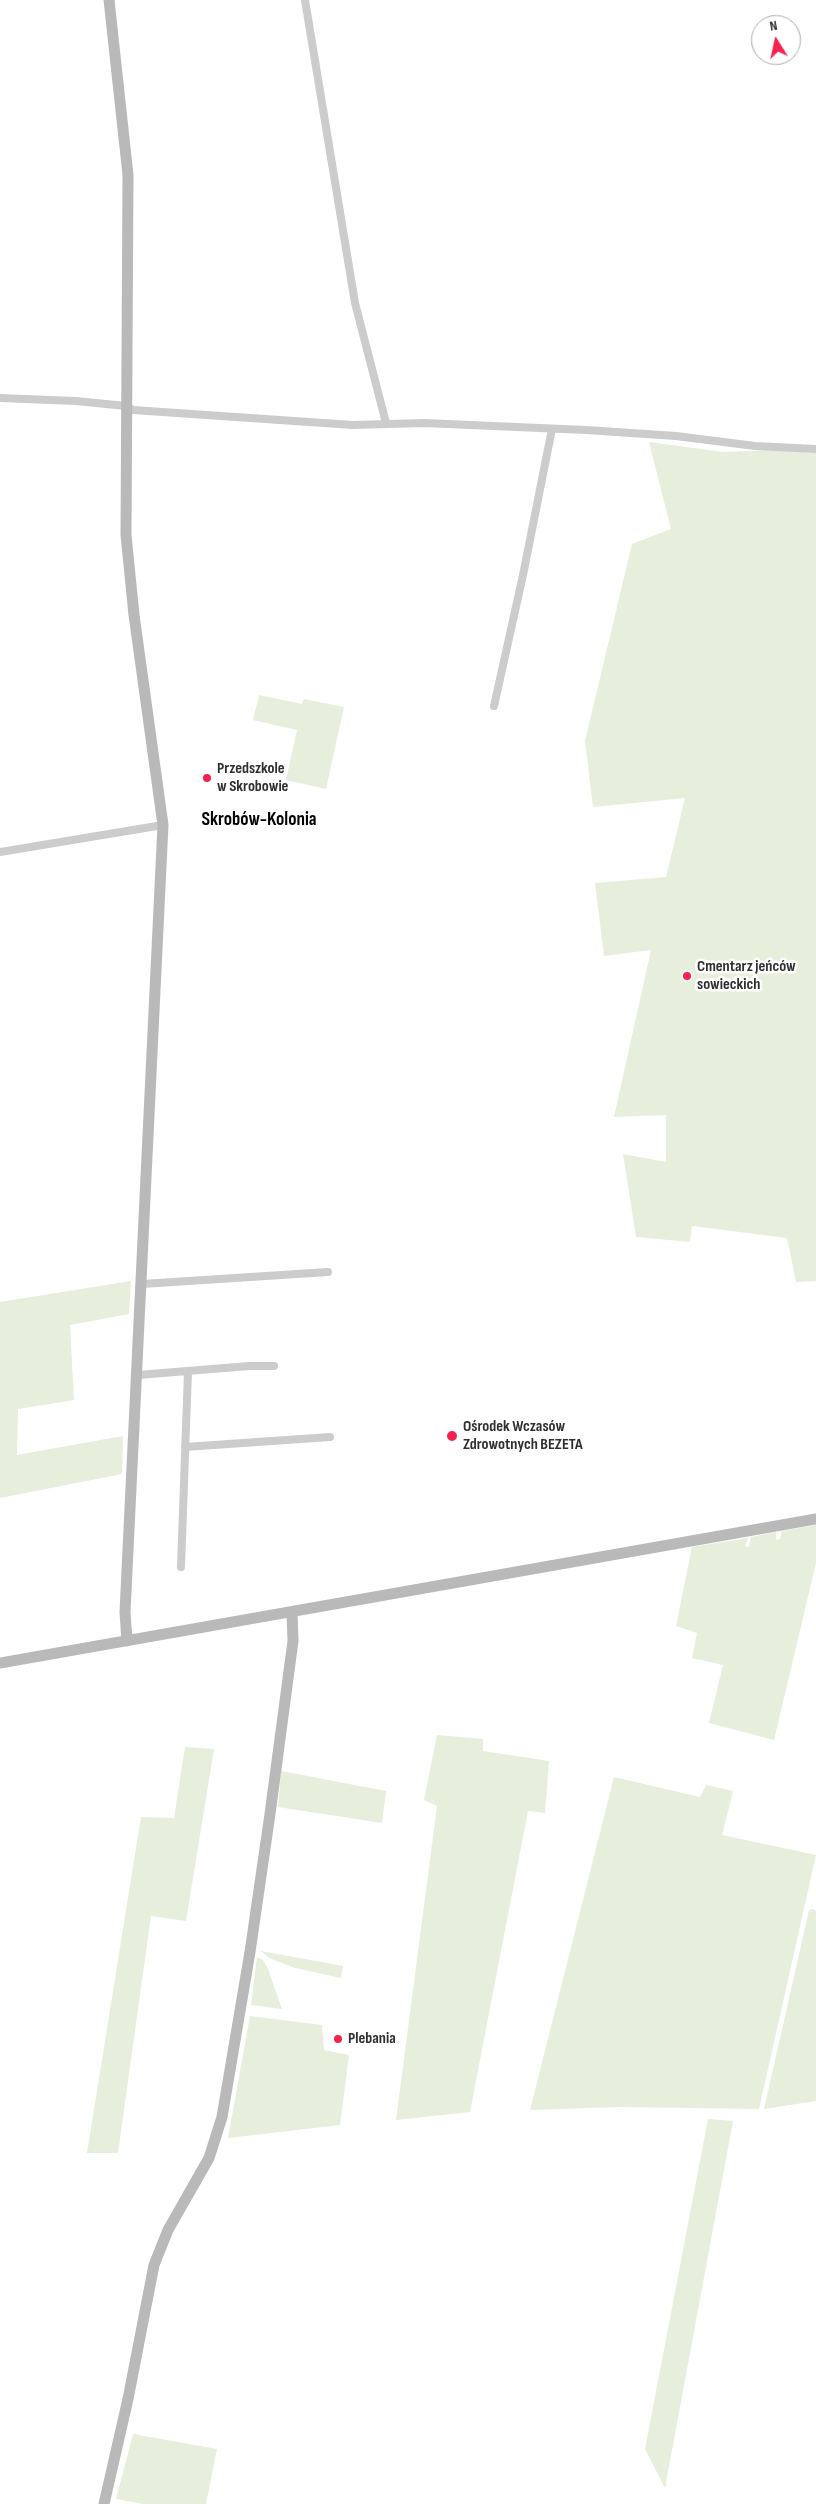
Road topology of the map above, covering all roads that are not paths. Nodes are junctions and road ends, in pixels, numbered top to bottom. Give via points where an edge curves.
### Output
1 (109, 0) edge
2 (305, 0) edge
3 (0, 398) edge
4 (126, 406) junction
5 (386, 423) junction
6 (552, 429) junction
7 (816, 449) edge
8 (494, 706) dead end
9 (163, 825) junction
10 (0, 852) edge
11 (328, 1272) dead end
12 (142, 1284) junction
13 (274, 1366) dead end
14 (188, 1371) junction
15 (138, 1375) junction
16 (330, 1437) dead end
17 (185, 1447) junction
18 (816, 1519) edge
19 (181, 1567) dead end
20 (292, 1612) junction
21 (127, 1641) junction
22 (0, 1663) edge
23 (104, 2504) edge

1 - 4 street via 128,175
2 - 5 street via 355,303
3 - 4 street
4 - 5 street via 133,410 289,421 353,425
4 - 9 street via 129,573
5 - 6 street
6 - 7 street
6 - 8 street via 524,575
9 - 10 street
9 - 12 street
11 - 12 street
12 - 15 street
13 - 14 street
14 - 15 street
14 - 17 street
15 - 21 street via 125,1612
16 - 17 street
17 - 19 street
18 - 20 street
20 - 21 street
20 - 23 street via 293,1641 270,1814 222,2117 207,2162 168,2230 154,2264
21 - 22 street

